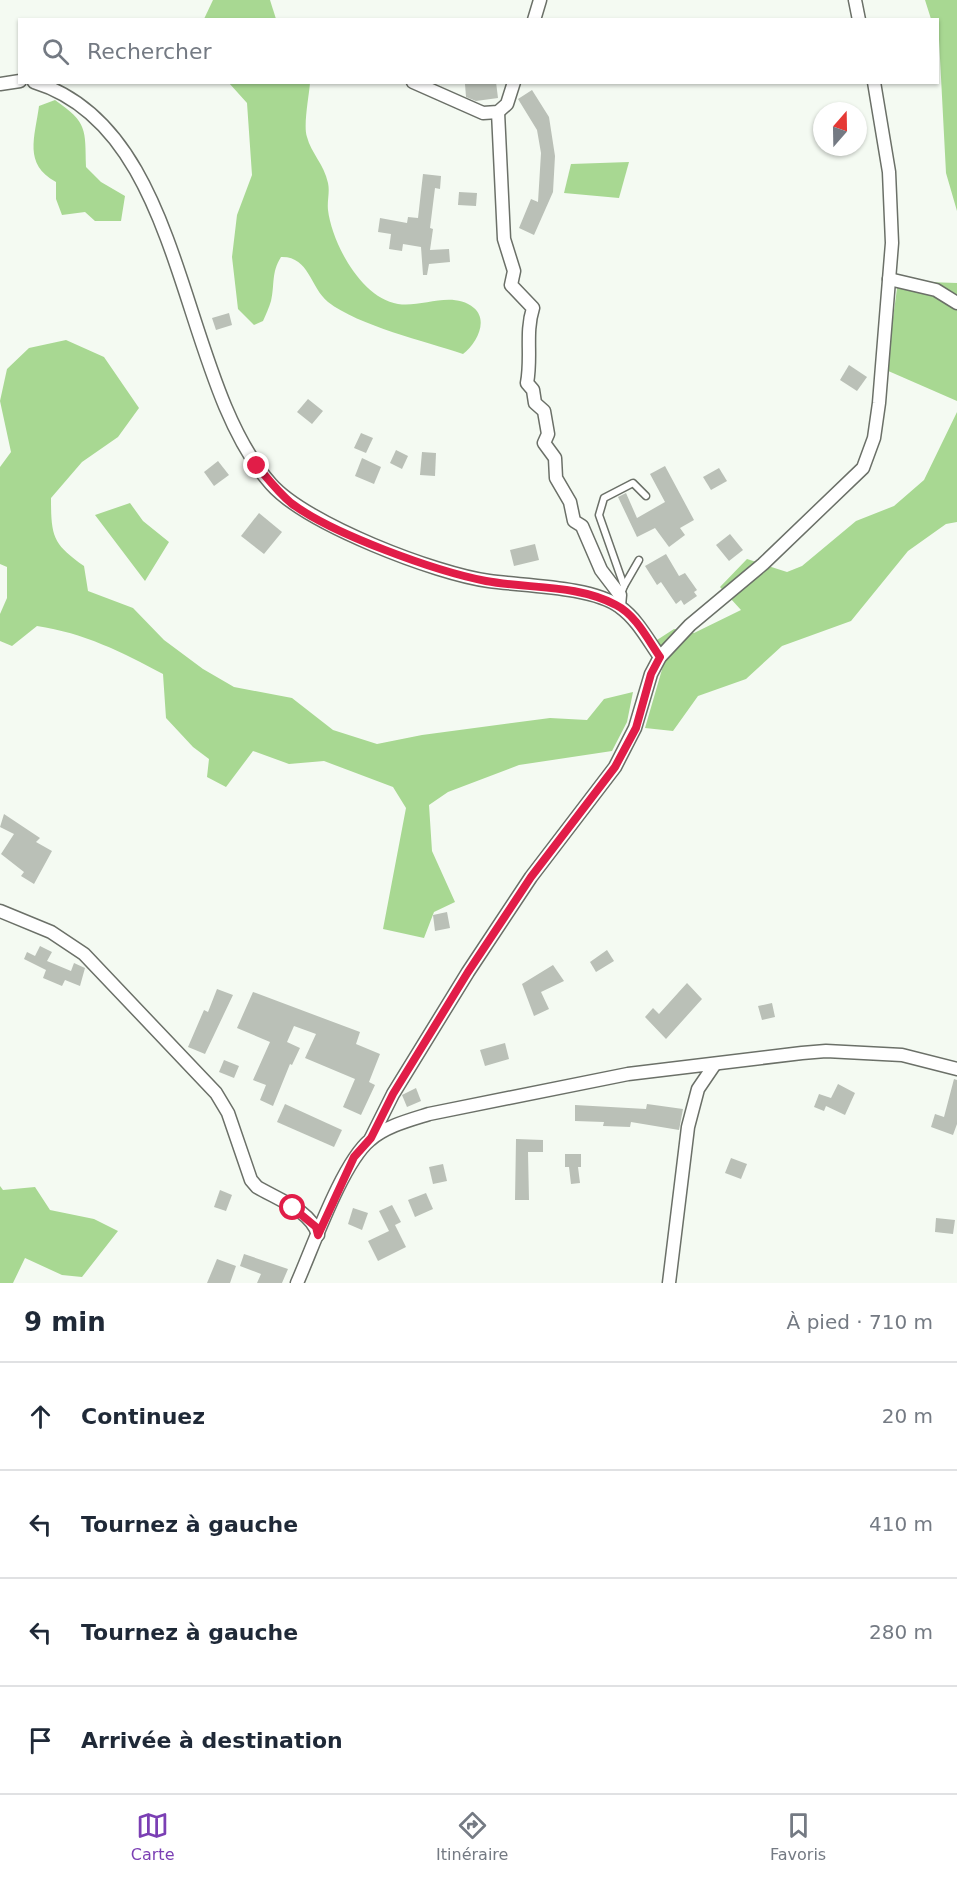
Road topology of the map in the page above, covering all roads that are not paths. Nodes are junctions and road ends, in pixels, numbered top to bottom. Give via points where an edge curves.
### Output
1 (540, 0) edge
2 (855, 0) edge
3 (535, 18) edge
4 (859, 18) edge
5 (18, 81) edge
6 (0, 84) edge
7 (39, 84) edge
8 (418, 84) edge
9 (513, 84) edge
10 (873, 84) edge
11 (498, 112) junction
12 (889, 279) junction
13 (957, 303) edge
14 (646, 496) dead end
15 (639, 560) dead end
16 (621, 596) junction
17 (660, 657) junction
18 (0, 911) edge
19 (715, 1064) junction
20 (957, 1069) edge
21 (371, 1138) junction
22 (318, 1235) junction
23 (297, 1283) edge
24 (669, 1283) edge

1 - 3 street
2 - 4 street
5 - 6 street
7 - 16 street via 70,96 99,121 139,178 174,259 222,400 238,435 272,485 291,503 323,523 458,573 487,581
8 - 11 street via 483,112
9 - 11 street via 507,104
10 - 12 street via 892,209
11 - 16 street via 504,239 513,271 511,285 533,308 528,326 531,361 527,383 535,403 544,411 548,434 544,443 555,458 556,478 570,502 574,521 582,526 602,570
12 - 13 street via 936,290
12 - 17 street via 879,403 874,438 863,468
14 - 16 lane via 633,483 604,498 599,515
15 - 16 lane
16 - 17 street
17 - 21 street via 651,674 636,728 615,767 531,877 468,972 393,1094
18 - 22 street via 51,932 84,954 112,981 216,1094 228,1113 251,1180 307,1217
19 - 20 street via 826,1051 902,1055
19 - 21 street via 628,1074 429,1114
19 - 24 street via 698,1089 688,1127
21 - 22 street via 354,1157
22 - 23 street

